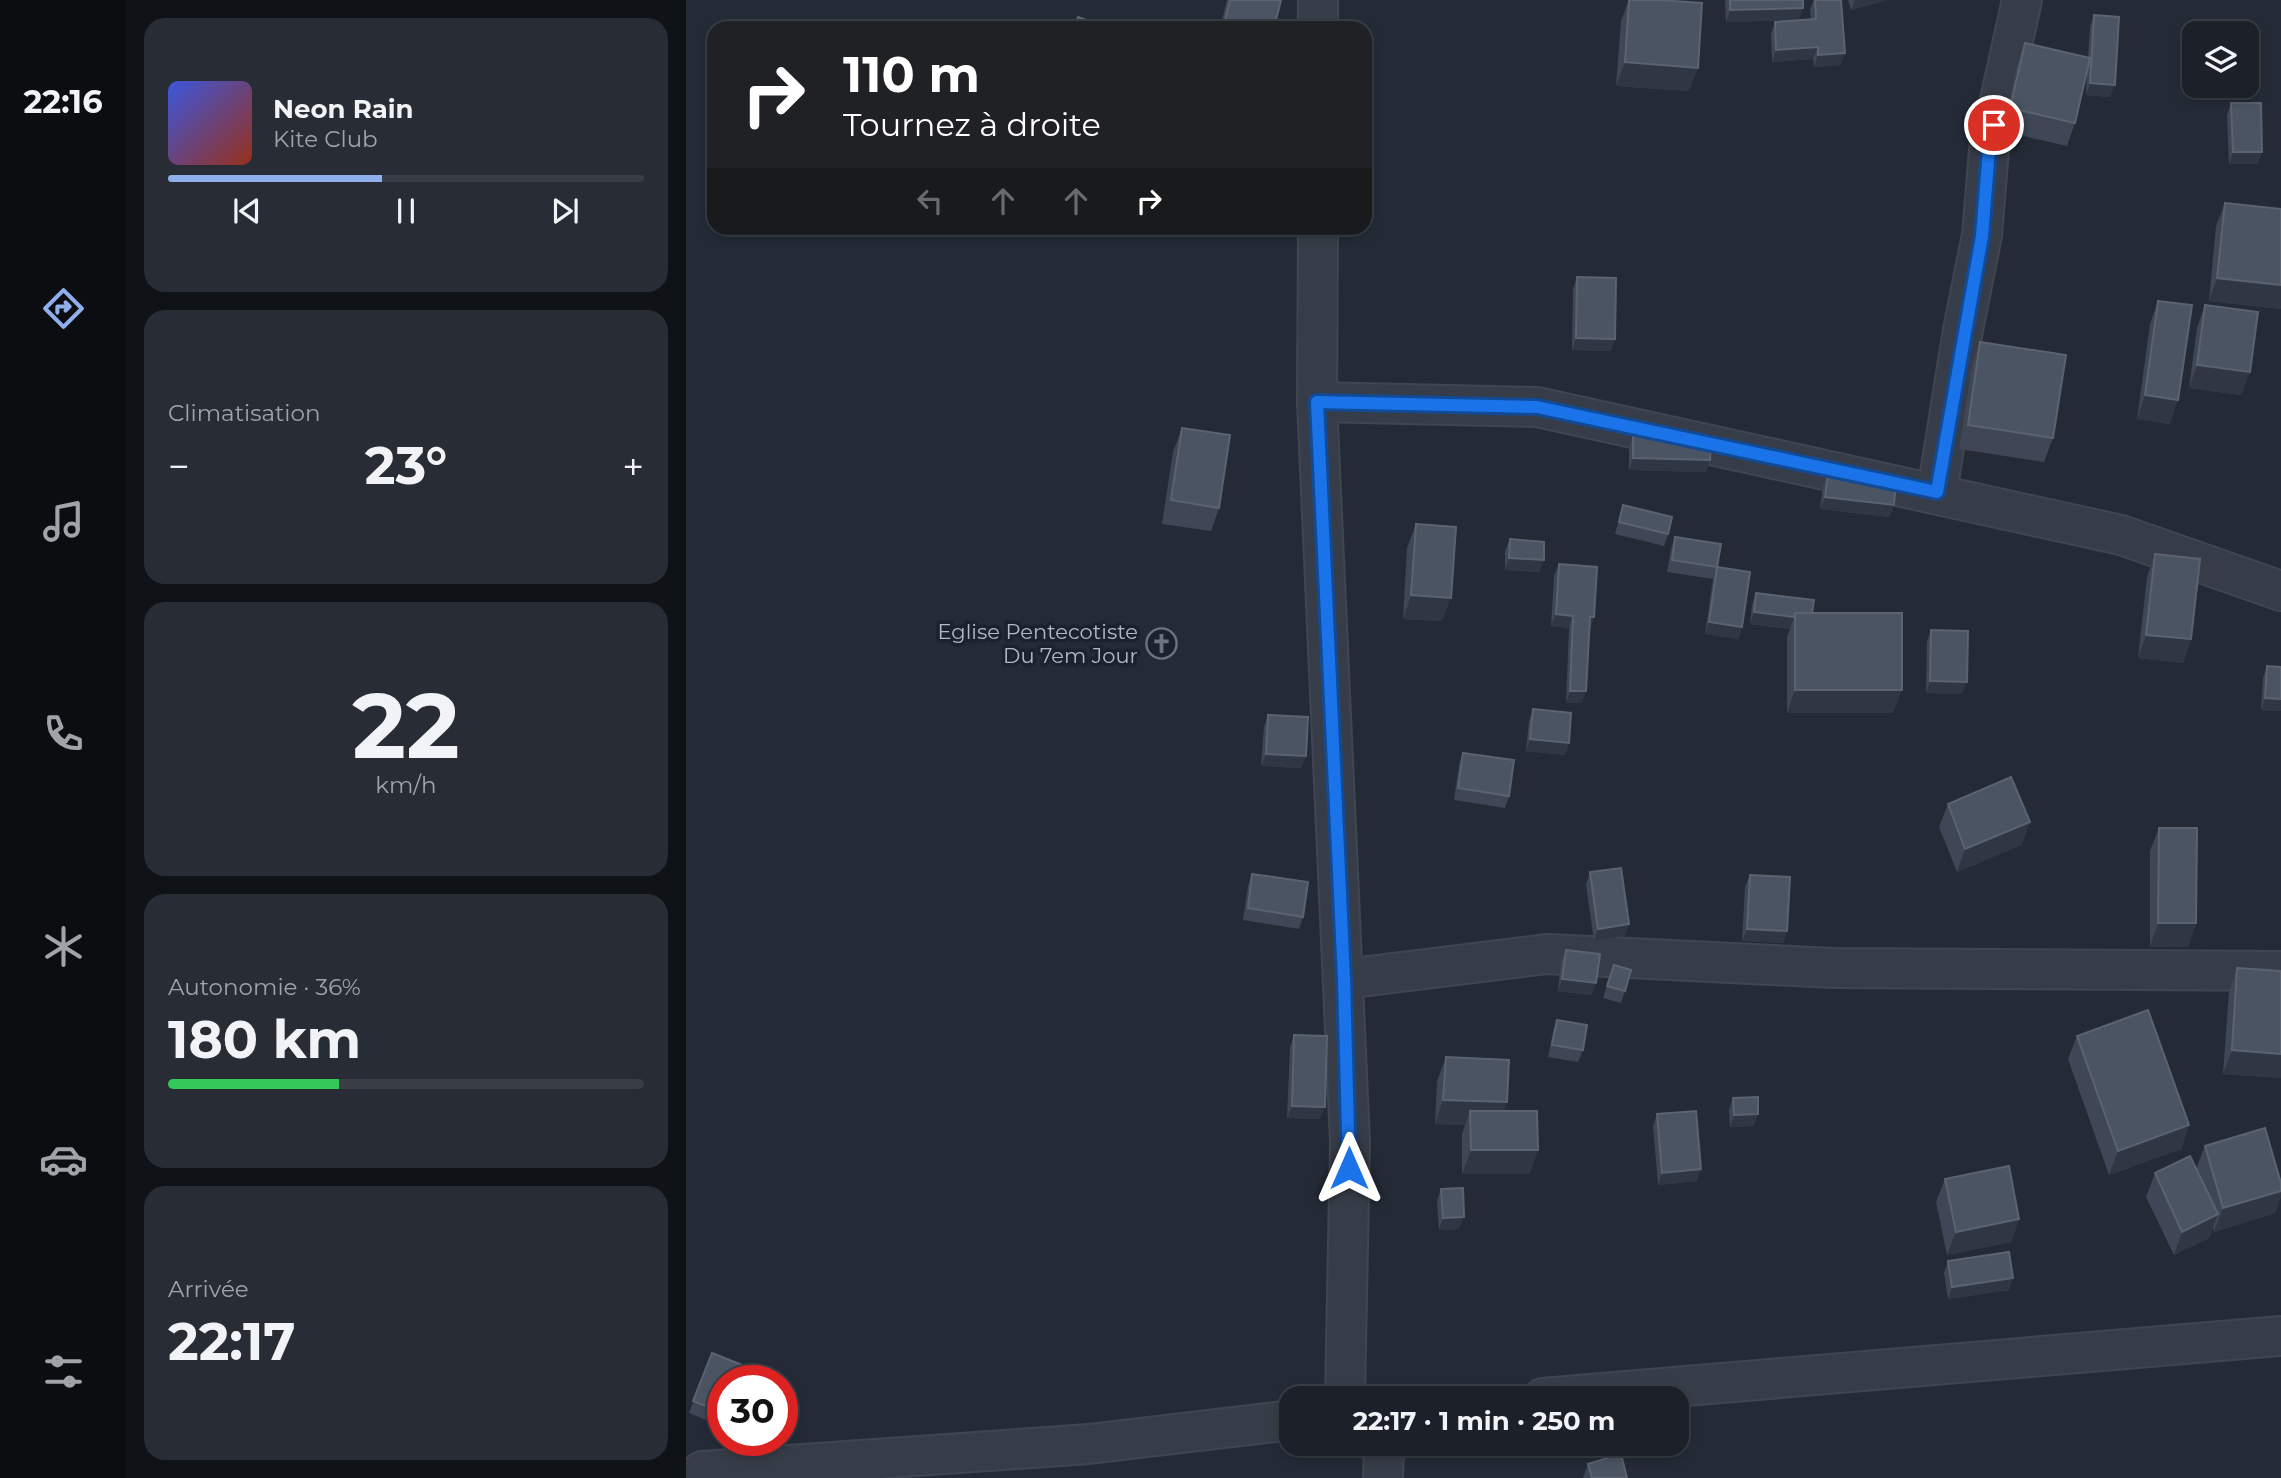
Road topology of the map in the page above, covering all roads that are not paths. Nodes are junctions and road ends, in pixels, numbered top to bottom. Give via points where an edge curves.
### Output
1 (1318, 0) edge
2 (2022, 0) edge
3 (1318, 21) edge
4 (1318, 235) edge
5 (1317, 402) junction
6 (1937, 492) junction
7 (2281, 591) edge
8 (2281, 971) edge
9 (1344, 979) junction
10 (2281, 1336) edge
11 (1345, 1386) edge
12 (1686, 1386) edge
13 (1279, 1422) edge
14 (1384, 1456) edge
15 (702, 1471) dead end
16 (1383, 1478) edge

1 - 3 street
2 - 6 street via 1989,150 1982,236
4 - 5 street
5 - 6 street via 1537,407
5 - 9 street
6 - 7 street via 2121,535
8 - 9 street via 1834,968 1548,954
9 - 11 street via 1350,1142
10 - 12 street
13 - 15 street via 1089,1444
14 - 16 street

